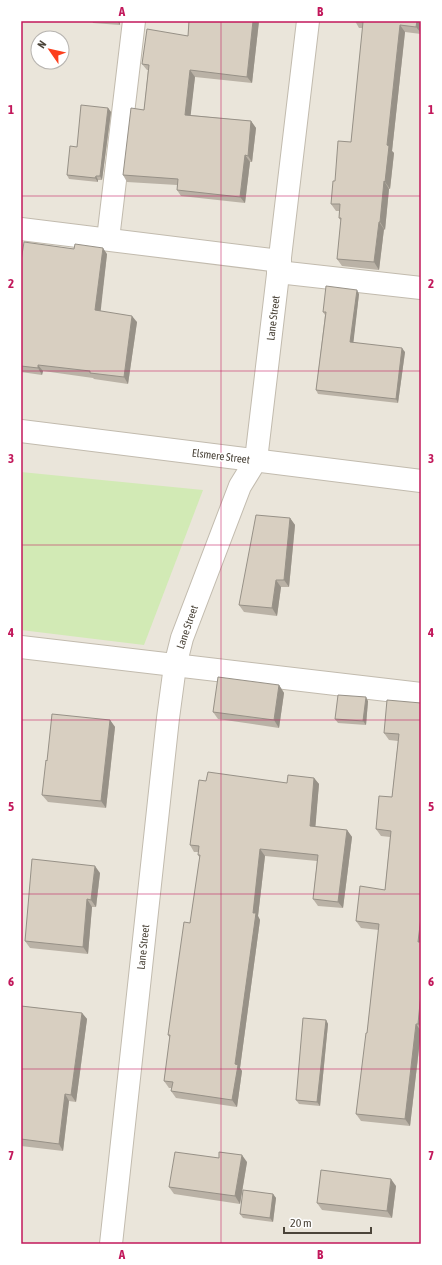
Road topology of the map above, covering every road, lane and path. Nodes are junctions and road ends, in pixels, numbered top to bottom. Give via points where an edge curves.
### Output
1 (134, 21) edge
2 (308, 21) edge
3 (21, 229) edge
4 (108, 240) junction
5 (279, 266) junction
6 (421, 288) edge
7 (21, 431) edge
8 (256, 460) junction
9 (421, 481) edge
10 (21, 647) edge
11 (175, 666) junction
12 (421, 694) edge
13 (111, 1244) edge

1 - 4 street
2 - 5 street, Lane Street
3 - 4 street
4 - 5 street
5 - 6 street
5 - 8 street, Lane Street
7 - 8 street, Elsmere Street
8 - 9 street, Elsmere Street
8 - 11 street, Lane Street via 240,486 182,638
10 - 11 street
11 - 12 street
11 - 13 street, Lane Street

